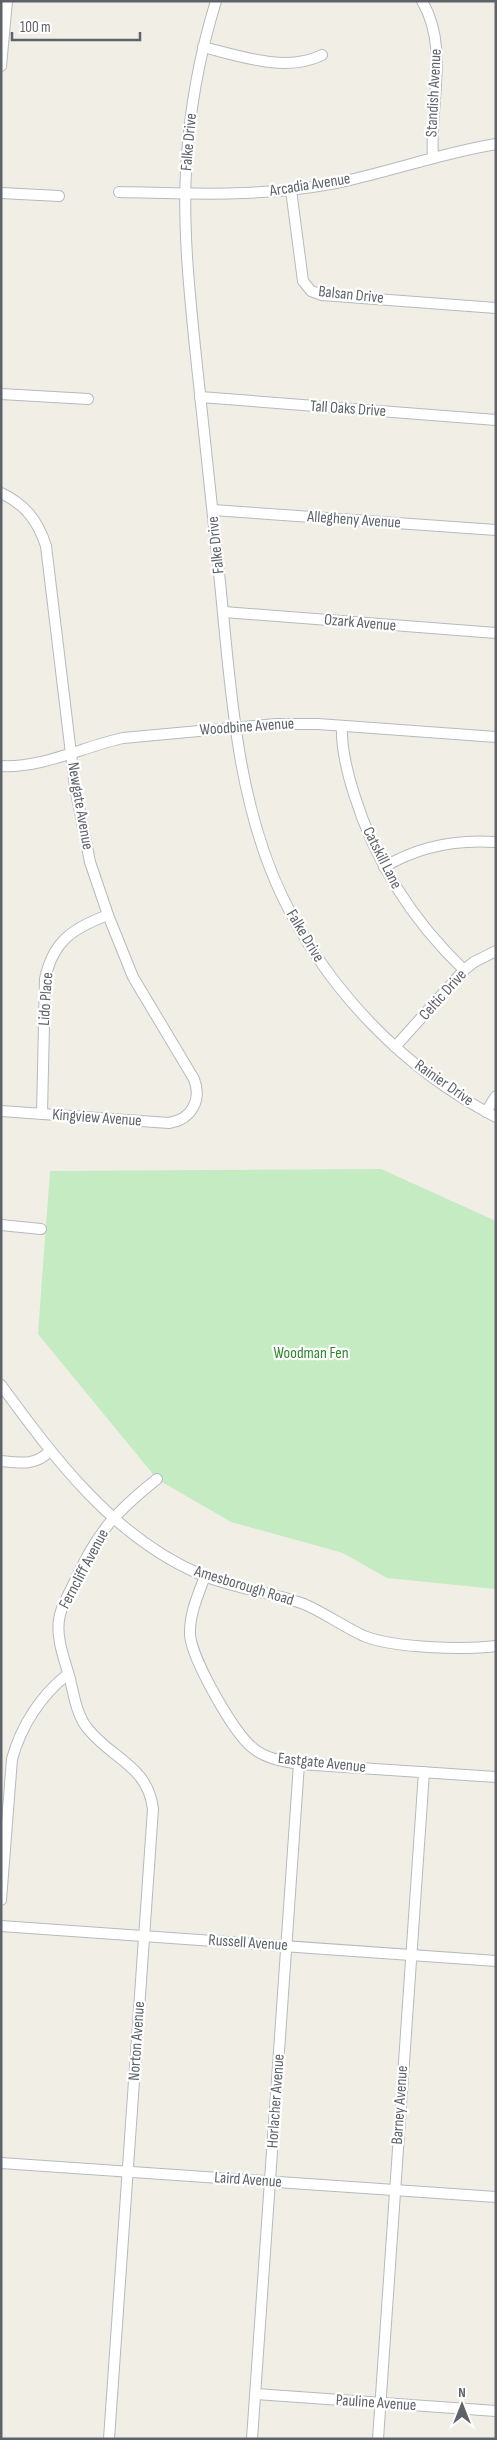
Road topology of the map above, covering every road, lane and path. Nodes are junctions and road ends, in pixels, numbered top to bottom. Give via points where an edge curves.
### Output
1 (6, 1) edge
2 (216, 1) edge
3 (422, 1) edge
4 (203, 47) junction
5 (322, 55) dead end
6 (1, 66) edge
7 (496, 144) edge
8 (432, 157) junction
9 (291, 190) junction
10 (119, 192) dead end
11 (1, 193) edge
12 (185, 194) junction
13 (59, 196) dead end
14 (496, 308) edge
15 (1, 394) edge
16 (200, 397) junction
17 (88, 399) dead end
18 (496, 420) edge
19 (1, 493) edge
20 (213, 510) junction
21 (496, 530) edge
22 (224, 612) junction
23 (496, 633) edge
24 (237, 726) junction
25 (342, 726) junction
26 (496, 737) edge
27 (70, 753) junction
28 (1, 766) edge
29 (496, 842) edge
30 (384, 867) junction
31 (108, 915) junction
32 (496, 951) edge
33 (464, 970) junction
34 (395, 1046) junction
35 (496, 1096) edge
36 (1, 1111) edge
37 (486, 1112) junction
38 (190, 1113) joint
39 (42, 1114) junction
40 (496, 1117) edge
41 (1, 1226) edge
42 (41, 1228) dead end
43 (1, 1385) edge
44 (50, 1451) junction
45 (1, 1462) edge
46 (157, 1480) dead end
47 (112, 1518) junction
48 (205, 1576) junction
49 (496, 1646) edge
50 (68, 1674) junction
51 (299, 1764) junction
52 (424, 1772) junction
53 (496, 1777) edge
54 (1, 1900) edge
55 (1, 1926) edge
56 (144, 1936) junction
57 (287, 1946) junction
58 (410, 1955) junction
59 (496, 1961) edge
60 (1, 2163) edge
61 (128, 2171) junction
62 (270, 2182) junction
63 (394, 2190) junction
64 (496, 2198) edge
65 (256, 2394) junction
66 (380, 2404) junction
67 (496, 2411) edge
68 (109, 2439) edge
69 (252, 2439) edge
70 (378, 2439) edge

1 - 6 street
2 - 4 street, Falke Drive
3 - 8 street, Standish Avenue via 434,28 437,54
4 - 5 street via 290,63
4 - 12 street, Falke Drive via 191,112
7 - 8 street, Arcadia Avenue
8 - 9 street, Arcadia Avenue via 359,178
9 - 12 street, Arcadia Avenue
9 - 14 street, Balsan Drive via 303,281 312,291
10 - 12 street, Arcadia Avenue
11 - 13 street
12 - 16 street, Falke Drive
15 - 17 street
16 - 18 street, Tall Oaks Drive
16 - 20 street, Falke Drive
19 - 27 street, Newgate Avenue via 28,511 46,546
20 - 21 street, Allegheny Avenue
20 - 22 street, Falke Drive
22 - 23 street, Ozark Avenue
22 - 24 street, Falke Drive
24 - 25 street, Woodbine Avenue
24 - 27 street, Woodbine Avenue via 123,738
24 - 34 street, Falke Drive via 250,805 282,895 329,974 371,1024
25 - 26 street, Woodbine Avenue
25 - 30 street, Catskill Lane via 344,756 362,820
27 - 28 street, Woodbine Avenue via 42,763
27 - 31 street, Newgate Avenue via 90,862
29 - 30 street via 471,841 428,847
30 - 33 street, Catskill Lane via 409,908
31 - 38 street, Newgate Avenue via 133,977 194,1079 197,1094
31 - 39 street, Lido Place via 86,923 65,938 48,967
32 - 33 street, Celtic Drive
33 - 34 street, Celtic Drive
34 - 37 street, Rainier Drive via 433,1078
35 - 37 street
36 - 39 street, Kingview Avenue
37 - 40 street, Rainier Drive
38 - 39 street, Kingview Avenue via 169,1123
41 - 42 street
43 - 44 street, Amesborough Road
44 - 45 street via 30,1464
44 - 47 street, Amesborough Road
46 - 47 street, Ferncliff Avenue
47 - 48 street, Amesborough Road via 168,1558
47 - 50 street, Ferncliff Avenue via 94,1543 61,1611 58,1628
48 - 49 street, Amesborough Road via 297,1602 378,1640 466,1648
48 - 51 street, Eastgate Avenue via 190,1625 197,1661 239,1734 249,1745 265,1756
50 - 54 street via 36,1708 12,1759
50 - 56 street, Norton Avenue via 76,1705 87,1728 143,1778 152,1797
51 - 52 street, Eastgate Avenue
51 - 57 street, Horlacher Avenue
52 - 53 street, Eastgate Avenue
52 - 58 street, Barney Avenue
55 - 56 street, Russell Avenue
56 - 57 street, Russell Avenue
56 - 61 street, Norton Avenue
57 - 58 street, Russell Avenue
57 - 62 street, Horlacher Avenue
58 - 59 street, Russell Avenue
58 - 63 street, Barney Avenue
60 - 61 street, Laird Avenue
61 - 62 street, Laird Avenue
61 - 68 street, Norton Avenue
62 - 63 street, Laird Avenue
62 - 65 street, Horlacher Avenue
63 - 64 street, Laird Avenue
63 - 66 street, Barney Avenue
65 - 66 street, Pauline Avenue
65 - 69 street, Horlacher Avenue
66 - 67 street, Pauline Avenue
66 - 70 street, Barney Avenue

